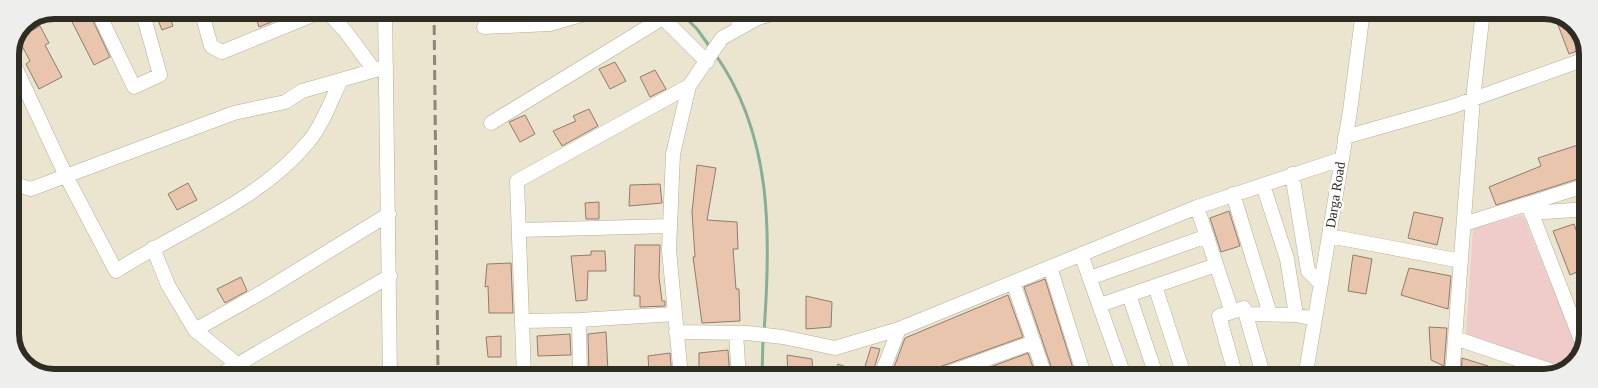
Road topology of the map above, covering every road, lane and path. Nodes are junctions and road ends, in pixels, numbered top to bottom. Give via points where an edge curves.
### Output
1 (101, 19) edge
2 (144, 19) edge
3 (204, 19) edge
4 (304, 19) edge
5 (334, 19) edge
6 (384, 19) edge
7 (567, 19) edge
8 (653, 19) edge
9 (739, 19) edge
10 (756, 19) edge
11 (1362, 19) edge
12 (1482, 19) edge
13 (656, 21) junction
14 (484, 27) dead end
15 (738, 29) junction
16 (708, 60) junction
17 (1579, 61) edge
18 (380, 68) junction
19 (19, 75) edge
20 (341, 80) junction
21 (689, 86) junction
22 (1473, 99) junction
23 (491, 123) dead end
24 (1345, 137) junction
25 (1341, 158) junction
26 (1292, 174) junction
27 (66, 176) junction
28 (1262, 185) junction
29 (19, 186) edge
30 (1579, 188) edge
31 (1234, 194) junction
32 (1197, 206) junction
33 (1530, 209) junction
34 (1579, 209) edge
35 (389, 214) junction
36 (1464, 224) junction
37 (670, 226) junction
38 (519, 230) junction
39 (1206, 236) junction
40 (1329, 236) junction
41 (154, 248) junction
42 (1082, 254) junction
43 (1461, 261) junction
44 (1216, 265) junction
45 (1050, 267) junction
46 (390, 276) junction
47 (1090, 278) junction
48 (1013, 282) junction
49 (1321, 284) junction
50 (1155, 286) junction
51 (1129, 295) junction
52 (1100, 305) junction
53 (1232, 312) junction
54 (675, 314) junction
55 (1247, 314) junction
56 (1270, 314) junction
57 (1296, 315) junction
58 (1315, 319) junction
59 (522, 320) junction
60 (579, 320) junction
61 (899, 329) junction
62 (195, 330) junction
63 (676, 332) junction
64 (741, 333) junction
65 (1579, 335) edge
66 (1455, 338) junction
67 (1034, 342) junction
68 (238, 365) junction
69 (231, 369) edge
70 (390, 369) edge
71 (524, 369) edge
72 (580, 369) edge
73 (680, 369) edge
74 (739, 369) edge
75 (883, 369) edge
76 (977, 369) edge
77 (1042, 369) edge
78 (1083, 369) edge
79 (1122, 369) edge
80 (1154, 369) edge
81 (1182, 369) edge
82 (1234, 369) edge
83 (1261, 369) edge
84 (1307, 369) edge
85 (1453, 369) edge
86 (1546, 369) edge

1 - 2 street via 134,87 160,75
3 - 4 street via 211,46 222,52
5 - 18 street
6 - 18 street
7 - 14 street via 550,24
8 - 13 street
9 - 15 street
10 - 15 street
11 - 24 street, Darga Road
12 - 22 street
13 - 16 street via 665,20
13 - 23 street
15 - 16 street via 722,38
16 - 21 street
17 - 22 street
18 - 20 street
18 - 35 street
19 - 27 street
20 - 27 street via 302,91 285,102 234,113
20 - 41 street via 310,140 277,173 228,208
21 - 37 street via 673,154
21 - 38 street via 517,181
22 - 24 street
22 - 36 street
24 - 25 street, Darga Road
25 - 26 street
25 - 40 street, Darga Road
26 - 28 street
26 - 49 street via 1308,271
27 - 29 street via 31,190
27 - 41 street via 116,271
28 - 31 street
28 - 57 street via 1286,260
30 - 33 street
31 - 32 street
31 - 56 street
32 - 39 street
32 - 42 street
33 - 34 street
33 - 36 street
33 - 65 street
35 - 46 street
35 - 62 street
36 - 43 street
37 - 38 street
37 - 54 street
38 - 59 street
39 - 44 street
39 - 47 street
40 - 43 street
40 - 49 street, Darga Road
41 - 62 street via 168,285
42 - 45 street
42 - 47 street
43 - 66 street
44 - 50 street
44 - 53 street
45 - 48 street
45 - 78 street
46 - 68 street
46 - 70 street
47 - 52 street
48 - 61 street
48 - 67 street
49 - 58 street, Darga Road
50 - 51 street
50 - 81 street
51 - 52 street
51 - 80 street
52 - 79 street
53 - 55 street via 1244,308
53 - 82 street via 1218,316
54 - 60 street
54 - 63 street
55 - 56 street
55 - 83 street
56 - 57 street
57 - 58 street
58 - 84 street, Darga Road
59 - 60 street
59 - 71 street
60 - 72 street
61 - 64 street via 835,348 783,337
61 - 75 street
62 - 68 street
63 - 64 street
63 - 73 street
64 - 74 street
66 - 85 street
66 - 86 street
67 - 76 street
67 - 77 street
68 - 69 street

